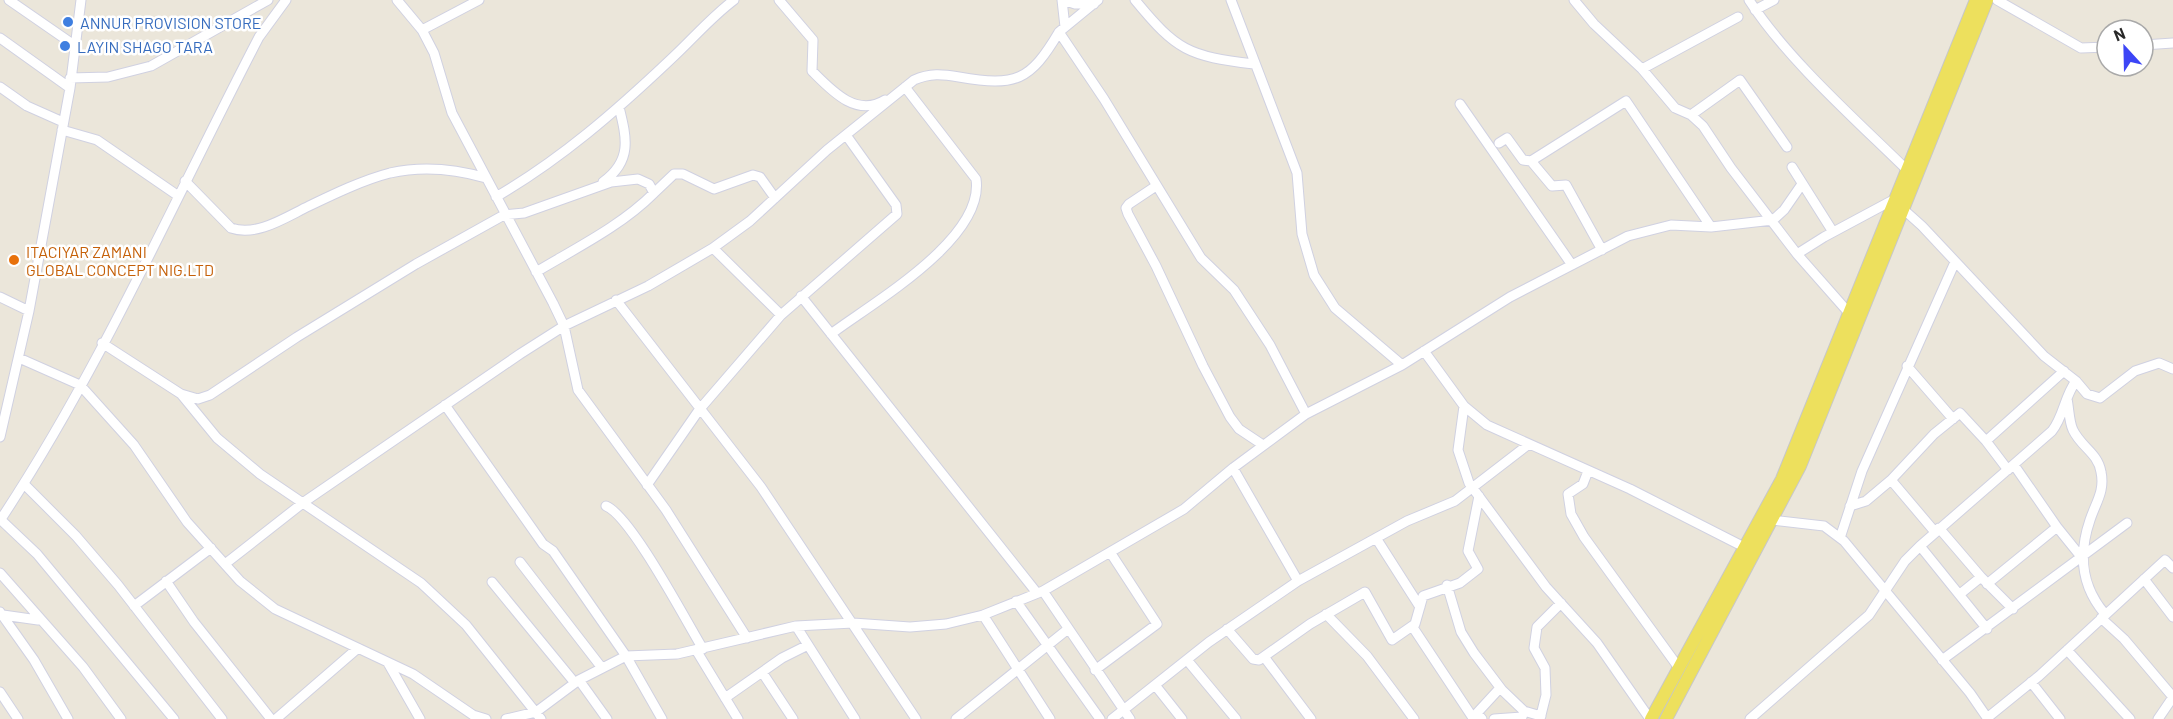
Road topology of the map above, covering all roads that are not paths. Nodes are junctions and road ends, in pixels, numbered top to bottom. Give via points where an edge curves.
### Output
1 (9, 0) edge
2 (268, 0) edge
3 (286, 0) edge
4 (397, 0) edge
5 (479, 0) edge
6 (734, 0) edge
7 (779, 0) edge
8 (1062, 0) edge
9 (1135, 0) edge
10 (1232, 0) edge
11 (1574, 0) edge
12 (1749, 0) edge
13 (1774, 0) edge
14 (1976, 0) edge
15 (1987, 0) edge
16 (1996, 0) edge
17 (80, 1) edge
18 (1096, 2) edge
19 (1755, 10) junction
20 (1738, 17) dead end
21 (422, 30) junction
22 (1062, 30) junction
23 (0, 38) edge
24 (2173, 43) edge
25 (2155, 44) edge
26 (74, 45) junction
27 (2095, 47) edge
28 (1254, 64) junction
29 (1642, 69) junction
30 (70, 83) junction
31 (0, 87) edge
32 (905, 87) junction
33 (1461, 104) dead end
34 (619, 107) junction
35 (1691, 115) junction
36 (63, 126) junction
37 (846, 135) junction
38 (1499, 143) dead end
39 (1787, 147) dead end
40 (1531, 161) junction
41 (1792, 167) dead end
42 (1906, 169) junction
43 (486, 178) junction
44 (184, 181) junction
45 (1802, 184) junction
46 (598, 185) junction
47 (1156, 186) junction
48 (654, 193) junction
49 (177, 195) junction
50 (496, 197) junction
51 (775, 198) junction
52 (1900, 204) junction
53 (504, 215) junction
54 (1773, 220) junction
55 (1711, 227) junction
56 (1833, 232) junction
57 (713, 248) junction
58 (1602, 250) junction
59 (1797, 255) junction
60 (1955, 262) junction
61 (1572, 265) junction
62 (536, 272) junction
63 (801, 296) junction
64 (0, 297) edge
65 (616, 300) junction
66 (29, 311) junction
67 (1849, 313) junction
68 (781, 315) junction
69 (564, 326) junction
70 (831, 334) junction
71 (102, 343) junction
72 (1424, 351) junction
73 (19, 358) junction
74 (1402, 365) junction
75 (1907, 366) junction
76 (2173, 369) edge
77 (2064, 371) junction
78 (2076, 381) junction
79 (80, 385) junction
80 (181, 394) junction
81 (2067, 396) junction
82 (445, 405) junction
83 (1464, 406) junction
84 (699, 410) junction
85 (1306, 414) junction
86 (1953, 419) junction
87 (0, 437) edge
88 (1986, 441) junction
89 (1529, 444) junction
90 (1263, 445) junction
91 (2011, 467) junction
92 (1233, 468) junction
93 (1588, 471) junction
94 (1891, 480) junction
95 (24, 484) junction
96 (647, 485) junction
97 (1472, 487) junction
98 (1479, 496) junction
99 (304, 502) junction
100 (606, 506) dead end
101 (1850, 506) junction
102 (0, 519) edge
103 (1772, 520) junction
104 (2127, 523) dead end
105 (2057, 527) junction
106 (1937, 530) junction
107 (1376, 538) junction
108 (1840, 538) junction
109 (1920, 546) junction
110 (211, 548) junction
111 (1746, 548) junction
112 (1110, 552) junction
113 (2082, 558) junction
114 (520, 562) dead end
115 (225, 564) junction
116 (2173, 568) edge
117 (0, 573) edge
118 (2144, 579) junction
119 (1984, 580) junction
120 (1298, 581) junction
121 (166, 582) junction
122 (492, 582) dead end
123 (1447, 585) junction
124 (1040, 592) junction
125 (1886, 593) junction
126 (1960, 594) junction
127 (1016, 601) junction
128 (1561, 603) junction
129 (134, 606) junction
130 (1420, 607) junction
131 (2013, 609) junction
132 (1, 613) edge
133 (1326, 614) junction
134 (983, 615) junction
135 (2103, 616) junction
136 (2173, 617) edge
137 (38, 620) dead end
138 (852, 623) junction
139 (796, 626) junction
140 (1412, 626) junction
141 (1068, 629) junction
142 (1227, 629) junction
143 (1987, 629) junction
144 (747, 638) junction
145 (808, 645) junction
146 (1047, 646) junction
147 (358, 648) junction
148 (700, 649) junction
149 (2067, 650) junction
150 (626, 656) junction
151 (1265, 658) junction
152 (1187, 660) junction
153 (1942, 660) junction
154 (388, 663) junction
155 (602, 668) junction
156 (1679, 668) junction
157 (1095, 670) junction
158 (1017, 671) junction
159 (762, 672) junction
160 (577, 682) junction
161 (2031, 682) junction
162 (1155, 686) junction
163 (1500, 688) junction
164 (0, 692) edge
165 (2173, 697) edge
166 (725, 698) junction
167 (1524, 711) junction
168 (539, 715) edge
169 (1127, 715) edge
170 (1476, 717) edge
171 (1541, 717) edge
172 (791, 718) edge
173 (1987, 718) edge
174 (18, 719) edge
175 (68, 719) edge
176 (121, 719) edge
177 (174, 719) edge
178 (222, 719) edge
179 (271, 719) edge
180 (276, 719) edge
181 (420, 719) edge
182 (486, 719) edge
183 (506, 719) edge
184 (608, 719) edge
185 (662, 719) edge
186 (738, 719) edge
187 (855, 719) edge
188 (916, 719) edge
189 (956, 719) edge
190 (1050, 719) edge
191 (1100, 719) edge
192 (1112, 719) edge
193 (1182, 719) edge
194 (1236, 719) edge
195 (1311, 719) edge
196 (1414, 719) edge
197 (1494, 719) edge
198 (1650, 719) edge
199 (1666, 719) edge
200 (1750, 719) edge
201 (2060, 719) edge
202 (2130, 719) edge
203 (2158, 719) edge

1 - 26 street
2 - 30 street via 151,66
3 - 44 street via 260,37
4 - 21 street
5 - 21 street
6 - 34 street
7 - 32 street via 813,40 812,71 839,98 862,105 878,104
8 - 18 street via 1075,4
8 - 22 street
9 - 28 street via 1163,35 1192,54
10 - 28 street
11 - 29 street
12 - 19 street
13 - 19 street
14 - 42 main road
15 - 52 main road
16 - 27 street via 2081,48
17 - 26 street
18 - 22 street
19 - 42 street via 1835,99
20 - 29 street
21 - 43 street via 434,53 452,113
22 - 32 street via 1030,73 1018,79 978,81 924,75
22 - 47 street
23 - 30 street
24 - 25 street
26 - 30 street
28 - 74 street via 1297,173 1302,234 1314,275 1335,308
29 - 35 street via 1675,108
30 - 36 street
31 - 36 street
32 - 37 street
32 - 70 street via 976,179 978,191 958,232 916,272
33 - 61 street
34 - 46 street via 625,152 618,171
34 - 50 street via 549,165
35 - 39 street via 1740,80
35 - 54 street
36 - 49 street via 97,140
36 - 66 street
37 - 51 street
37 - 63 street via 896,205 897,214
38 - 40 street via 1507,138 1523,160
40 - 55 street via 1626,101
40 - 58 street via 1552,186 1566,185
41 - 45 street
42 - 52 main road
43 - 44 street via 447,169 406,170 355,186 278,222 237,230
43 - 50 street
44 - 49 street
45 - 54 street
45 - 56 street
46 - 48 street via 638,179 649,184
46 - 53 street via 524,213
47 - 85 street via 1201,258 1234,290 1270,345
47 - 90 street via 1129,204 1128,214 1230,417 1239,429
48 - 51 street via 674,174 683,174 714,189 753,175 760,177
48 - 62 street via 598,235
49 - 71 street
50 - 53 street
51 - 57 street
52 - 56 street
52 - 60 street
52 - 67 main road
52 - 103 main road via 1825,406
53 - 62 street
53 - 80 street via 416,264 210,395 198,399
54 - 55 street
54 - 59 street
55 - 58 street via 1671,225 1649,229
56 - 59 street
57 - 65 street
57 - 68 street
58 - 61 street
59 - 67 street
60 - 75 street
60 - 77 street via 2044,356
61 - 72 street via 1510,297
62 - 69 street
63 - 68 street
63 - 70 street
64 - 66 street
65 - 69 street
65 - 84 street
66 - 73 street
67 - 111 main road via 1782,480
68 - 84 street
69 - 82 street
69 - 96 street via 578,390
70 - 124 street
71 - 79 street
71 - 80 street
72 - 74 street
72 - 83 street
73 - 79 street
73 - 87 street
74 - 85 street
75 - 86 street
75 - 101 street
76 - 78 street via 2159,363 2135,371 2100,398 2087,394
77 - 78 street
77 - 88 street
78 - 81 street
79 - 95 street
79 - 110 street via 135,445 187,522
80 - 99 street via 217,438 260,474
81 - 91 street via 2057,424
81 - 113 street via 2073,430 2093,451 2101,471 2103,494 2090,520
82 - 99 street
82 - 150 street via 543,544 562,562
83 - 89 street via 1487,425
83 - 97 street via 1458,450
84 - 96 street
84 - 138 street via 761,487
85 - 90 street
86 - 88 street via 1960,413
86 - 94 street
88 - 91 street
89 - 93 street
89 - 97 street
90 - 92 street
91 - 105 street
91 - 106 street
92 - 112 street via 1184,509
92 - 120 street
93 - 111 street
93 - 156 street via 1583,484 1568,494 1571,514
94 - 101 street via 1866,501
94 - 106 street
95 - 102 street
95 - 129 street via 76,536
96 - 144 street
97 - 98 street
97 - 107 street via 1441,508
98 - 123 street via 1468,551 1478,570 1460,583
98 - 128 street
99 - 115 street
99 - 168 street via 421,584 466,625
100 - 148 street via 612,508 636,538
101 - 108 street
102 - 177 street via 37,554
103 - 108 street via 1824,526
103 - 199 main road
104 - 113 street
105 - 113 street
105 - 119 street
106 - 109 street
106 - 119 street
107 - 120 street
107 - 130 street
108 - 125 street
109 - 125 street via 1905,561
109 - 126 street
110 - 115 street
110 - 121 street
111 - 156 main road
112 - 124 street
112 - 157 street via 1157,624
113 - 131 street
113 - 135 street via 2086,585
114 - 155 street
115 - 147 street via 275,609
116 - 118 street via 2165,560
117 - 176 street via 83,667
118 - 135 street
118 - 136 street
119 - 126 street
119 - 131 street
120 - 142 street
121 - 129 street
121 - 179 street
122 - 160 street
123 - 130 street via 1424,596
123 - 163 street via 1461,632
124 - 127 street
124 - 141 street
125 - 153 street
125 - 200 street via 1869,615
126 - 143 street
127 - 134 street
127 - 146 street
128 - 171 street via 1537,627 1534,648 1545,668 1546,695
128 - 198 street via 1597,643
129 - 178 street
130 - 140 street
131 - 143 street
132 - 137 street
132 - 175 street
133 - 140 street via 1365,591 1392,640
133 - 151 street
133 - 196 street via 1367,656
134 - 138 street via 910,627
134 - 158 street
135 - 149 street
135 - 165 street
138 - 139 street
138 - 188 street
139 - 144 street
139 - 145 street
140 - 170 street
141 - 146 street
141 - 157 street
142 - 151 street via 1253,659
142 - 152 street
143 - 153 street
144 - 148 street
145 - 159 street
145 - 187 street
146 - 158 street
146 - 191 street
147 - 154 street
147 - 180 street
148 - 150 street
148 - 166 street
149 - 161 street
149 - 202 street
150 - 155 street
150 - 185 street
151 - 195 street
152 - 162 street
152 - 194 street
153 - 173 street
154 - 181 street
154 - 182 street via 414,674 473,715
155 - 160 street
156 - 198 main road
157 - 169 street
158 - 189 street
158 - 190 street
159 - 166 street
159 - 172 street
160 - 168 street
160 - 184 street
161 - 173 street
161 - 201 street
162 - 169 street
162 - 193 street
163 - 167 street
163 - 170 street
164 - 174 street
165 - 203 street
166 - 186 street
167 - 171 street
167 - 197 street via 1522,717
168 - 183 street
169 - 192 street

